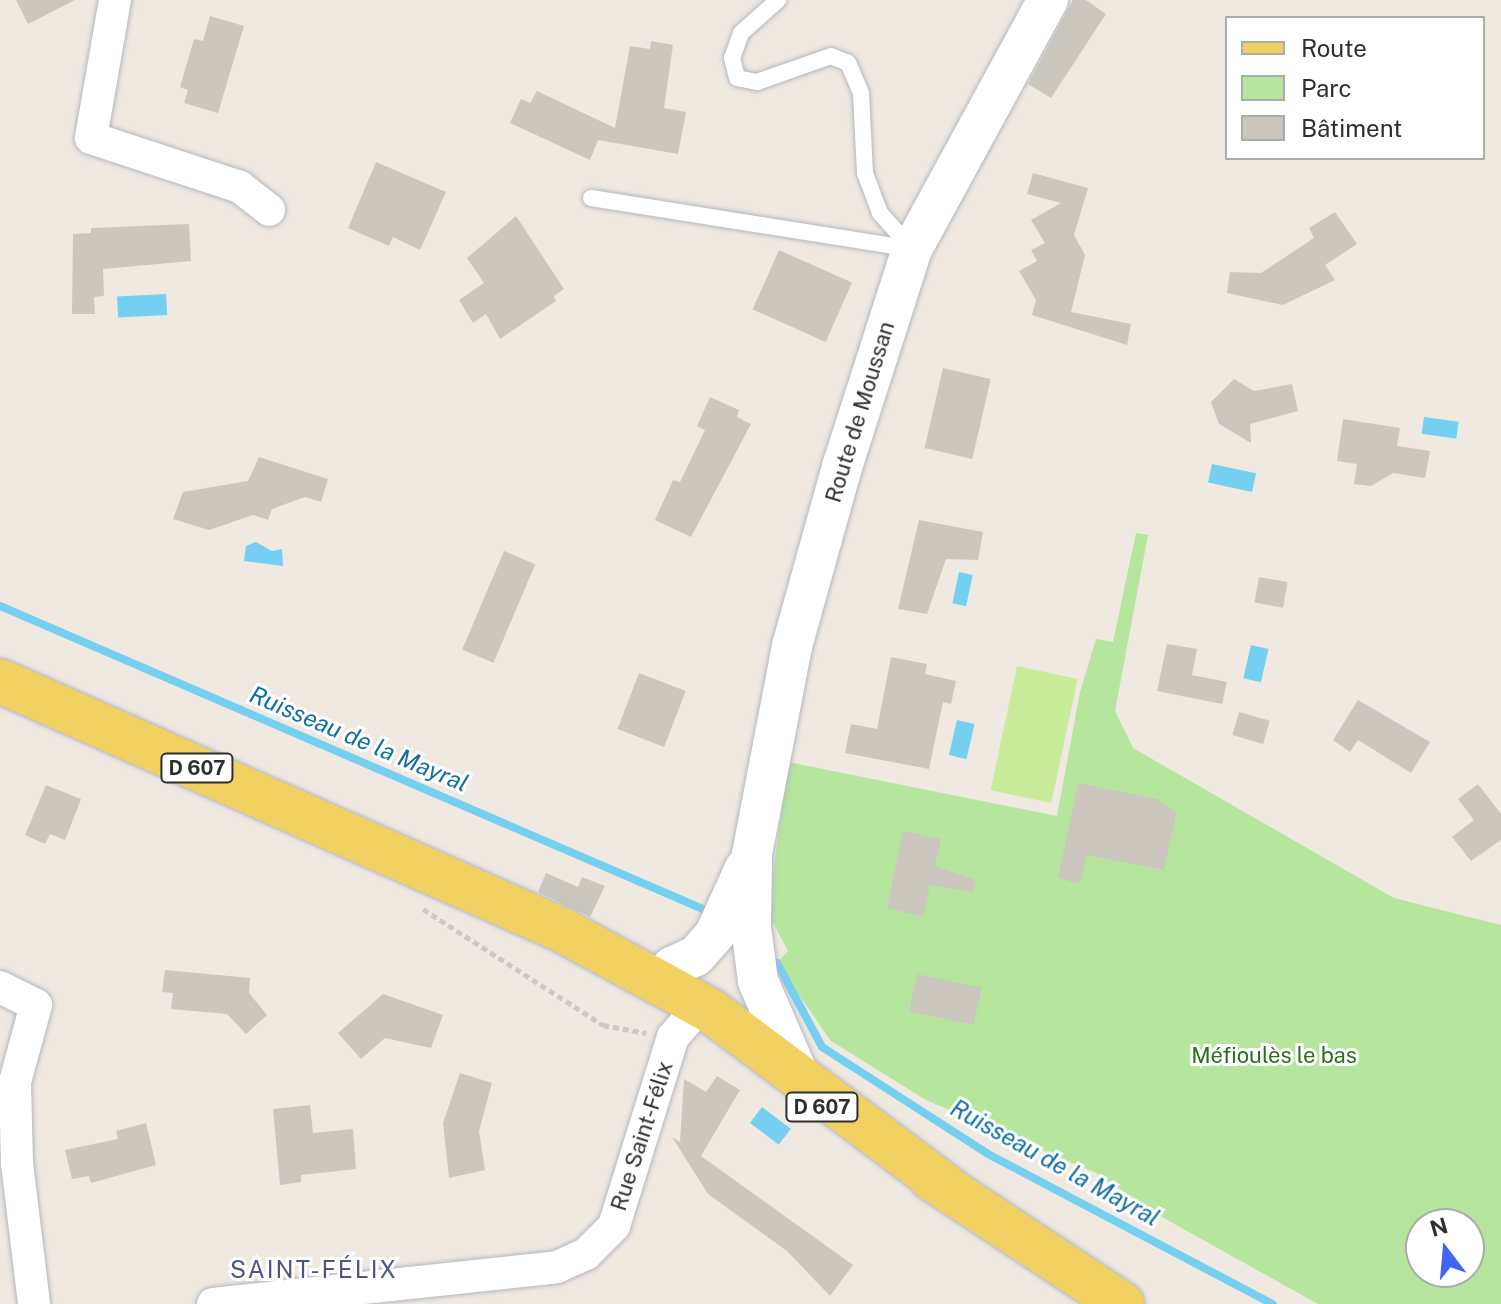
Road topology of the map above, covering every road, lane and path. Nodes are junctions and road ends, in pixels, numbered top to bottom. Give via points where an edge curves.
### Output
1 (115, 0) edge
2 (778, 0) edge
3 (1048, 0) edge
4 (591, 198) dead end
5 (269, 210) dead end
6 (912, 249) junction
7 (0, 681) edge
8 (752, 854) junction
9 (394, 856) junction
10 (412, 903) dead end
11 (658, 982) junction
12 (0, 987) edge
13 (681, 1029) junction
14 (798, 1074) junction
15 (956, 1194) junction
16 (34, 1304) edge
17 (213, 1304) edge
18 (1122, 1304) edge

1 - 5 street via 91,138 240,187
2 - 6 lane via 741,33 732,58 737,78 757,82 831,56 848,63 861,93 865,173 880,213
3 - 6 street, Route de Moussan
4 - 6 lane
6 - 8 street, Route de Moussan via 792,646
7 - 9 main road, D 607
8 - 11 street via 715,934 696,956 672,967
8 - 14 street via 751,927 758,981
9 - 11 main road, D 607 via 560,929
9 - 13 main road, D 607
10 - 13 path via 603,1025
11 - 14 main road, D 607 via 711,1011
12 - 16 street via 36,1005 15,1082 17,1163
13 - 15 main road, D 607
13 - 17 street, Rue Saint-Félix via 614,1226 586,1254 557,1267
14 - 15 main road, D 607
15 - 18 main road, D 607

